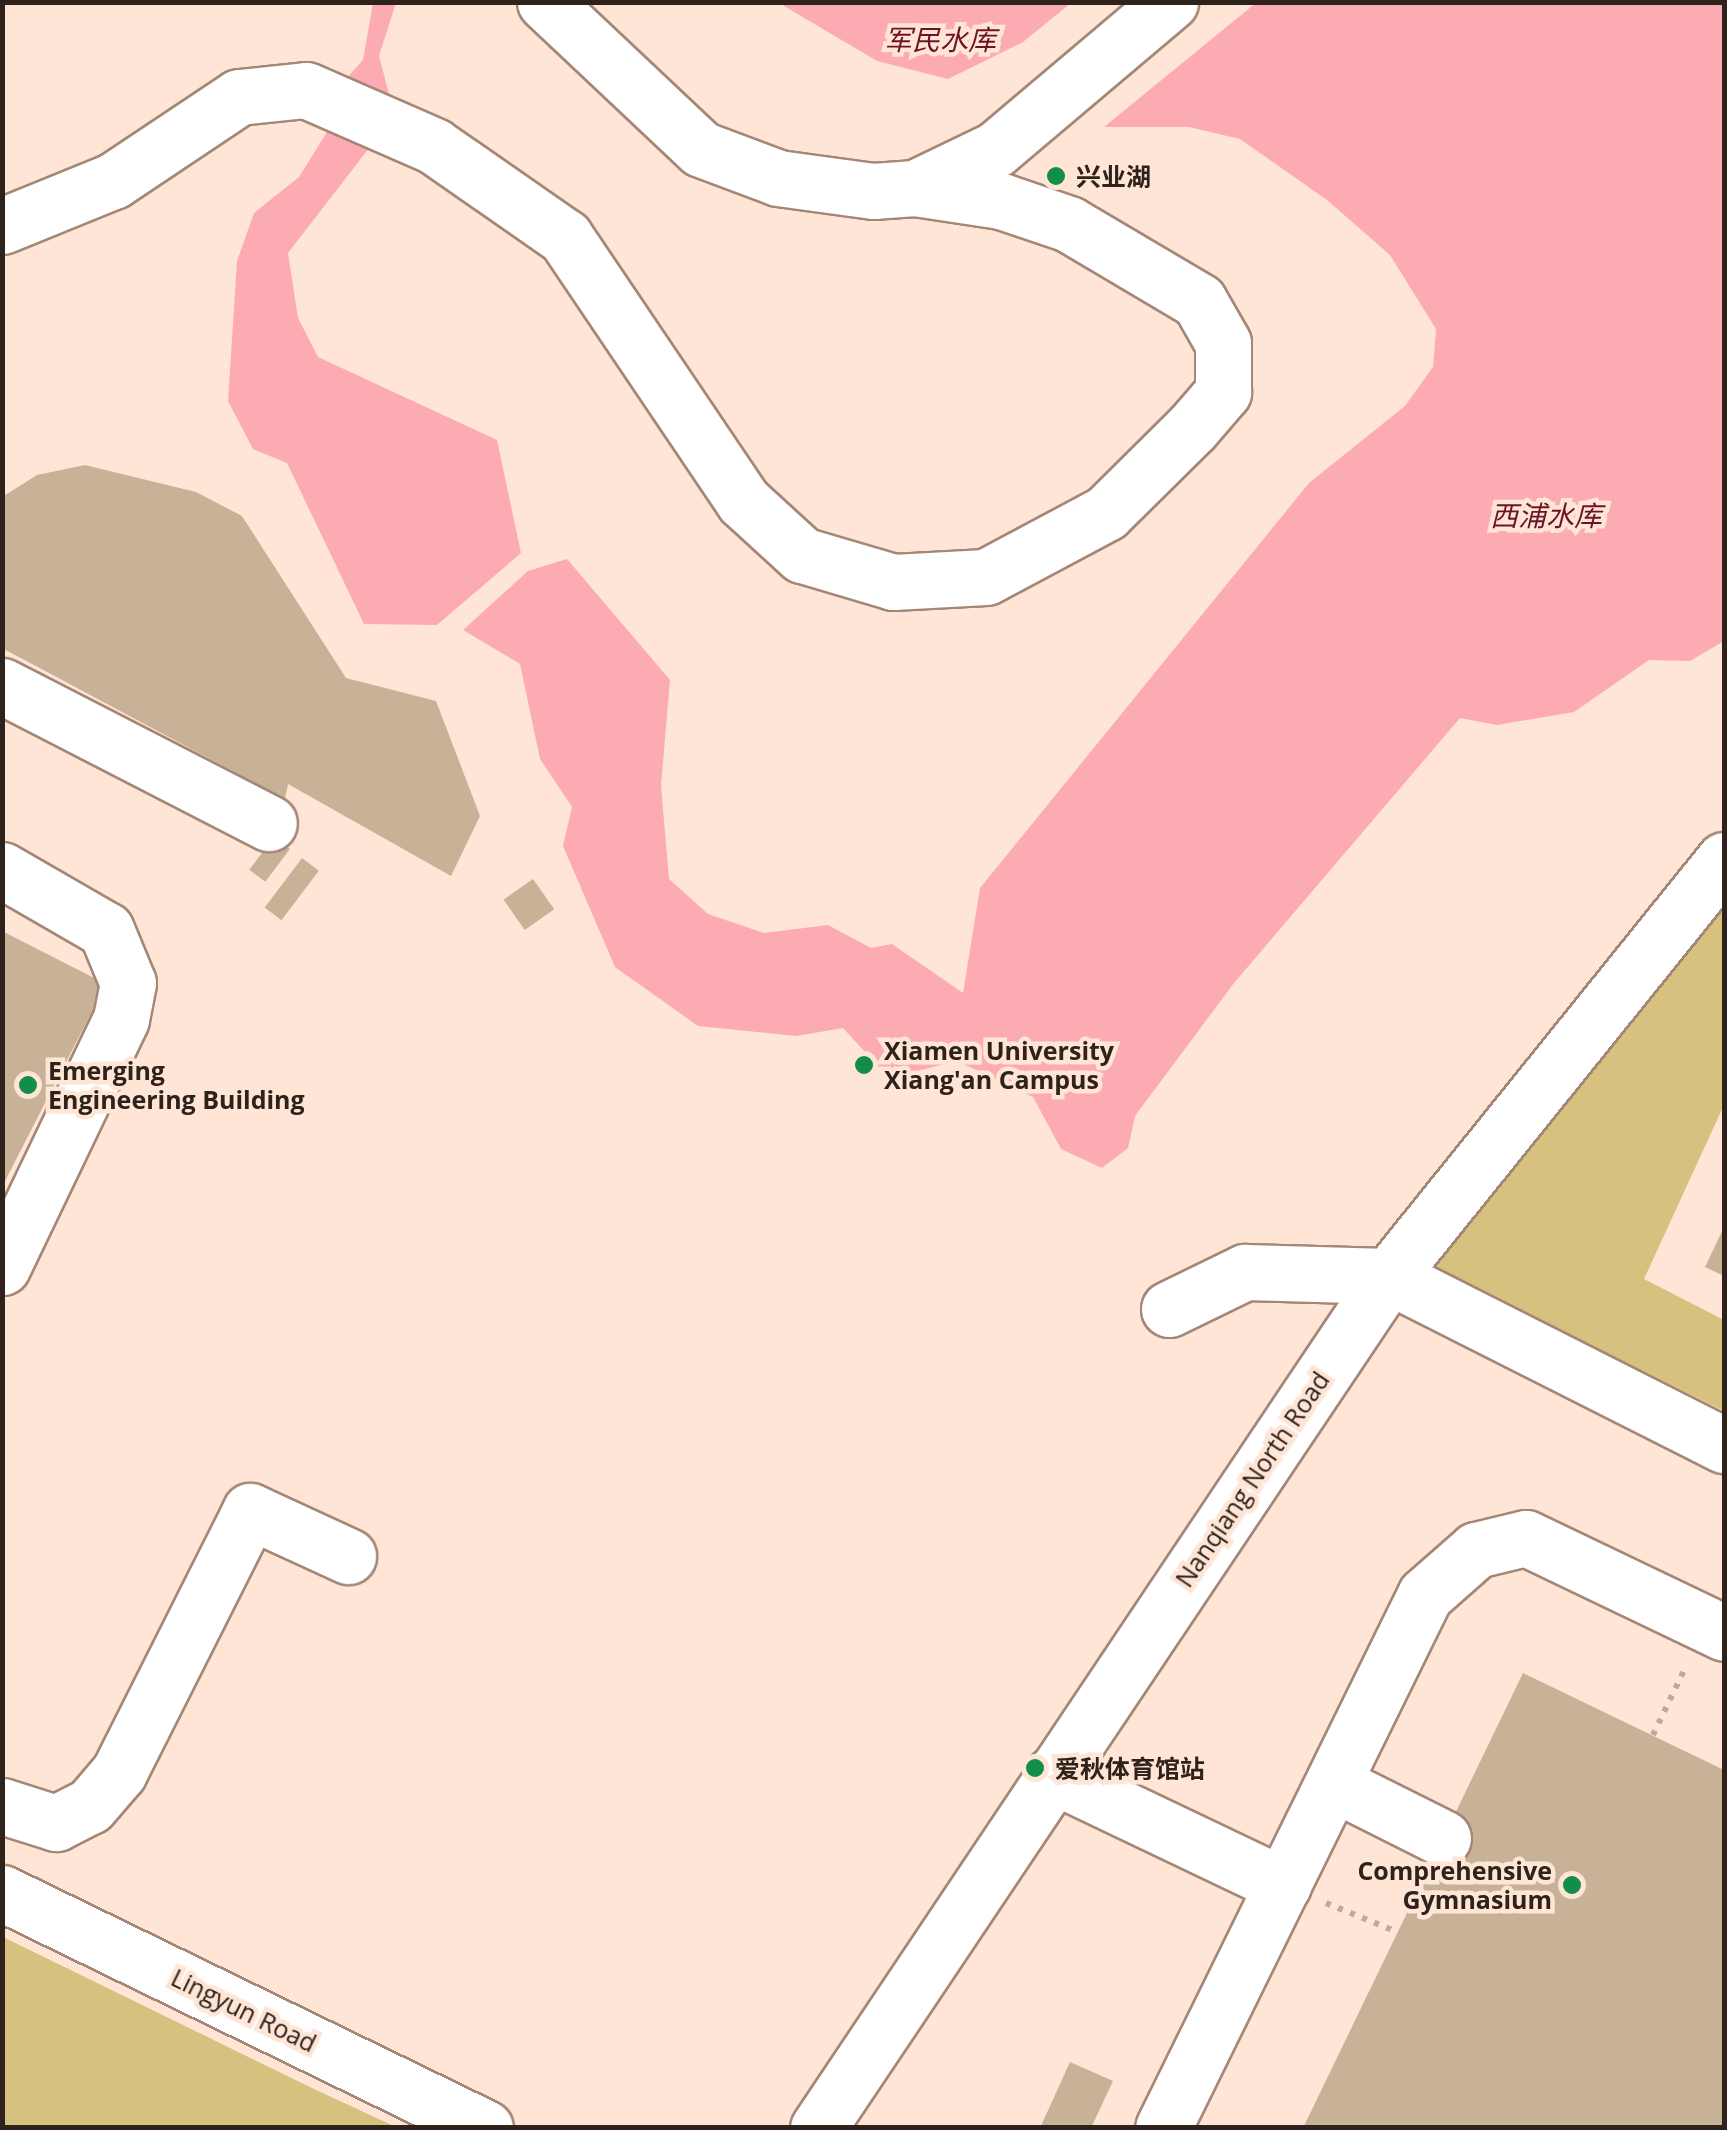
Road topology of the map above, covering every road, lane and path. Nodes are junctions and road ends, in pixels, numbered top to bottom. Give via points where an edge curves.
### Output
1 (545, 2) edge
2 (1170, 2) edge
3 (915, 188) junction
4 (2, 226) edge
5 (2, 686) edge
6 (269, 822) dead end
7 (1724, 860) edge
8 (2, 870) edge
9 (2, 1267) edge
10 (1389, 1276) junction
11 (1169, 1309) dead end
12 (1724, 1445) edge
13 (348, 1556) dead end
14 (1718, 1615) edge
15 (1653, 1736) dead end
16 (1052, 1776) junction
17 (1333, 1782) junction
18 (2, 1806) edge
19 (1443, 1838) dead end
20 (1283, 1885) junction
21 (2, 1893) edge
22 (1398, 1932) dead end
23 (484, 2128) edge
24 (818, 2128) edge
25 (1163, 2128) edge

1 - 3 street via 701,149 778,178
2 - 3 street via 1033,123
3 - 4 street via 1000,201 1069,224 1199,301 1223,343 1223,392 1106,513 986,576 893,582 802,555 743,501 565,236 512,193 398,128 306,90 239,98 112,181
5 - 6 street
7 - 10 street, Nanqiang North Road
8 - 9 street via 106,930 128,983 122,1019
10 - 11 street via 1245,1272
10 - 12 street
10 - 16 street, Nanqiang North Road
13 - 18 street via 250,1511 118,1772 90,1806 56,1824
14 - 15 path
14 - 17 street via 1526,1538 1476,1550 1425,1595
16 - 20 street
16 - 24 street, Nanqiang North Road
17 - 19 street
17 - 20 street
20 - 22 path
20 - 25 street
21 - 23 street, Lingyun Road

